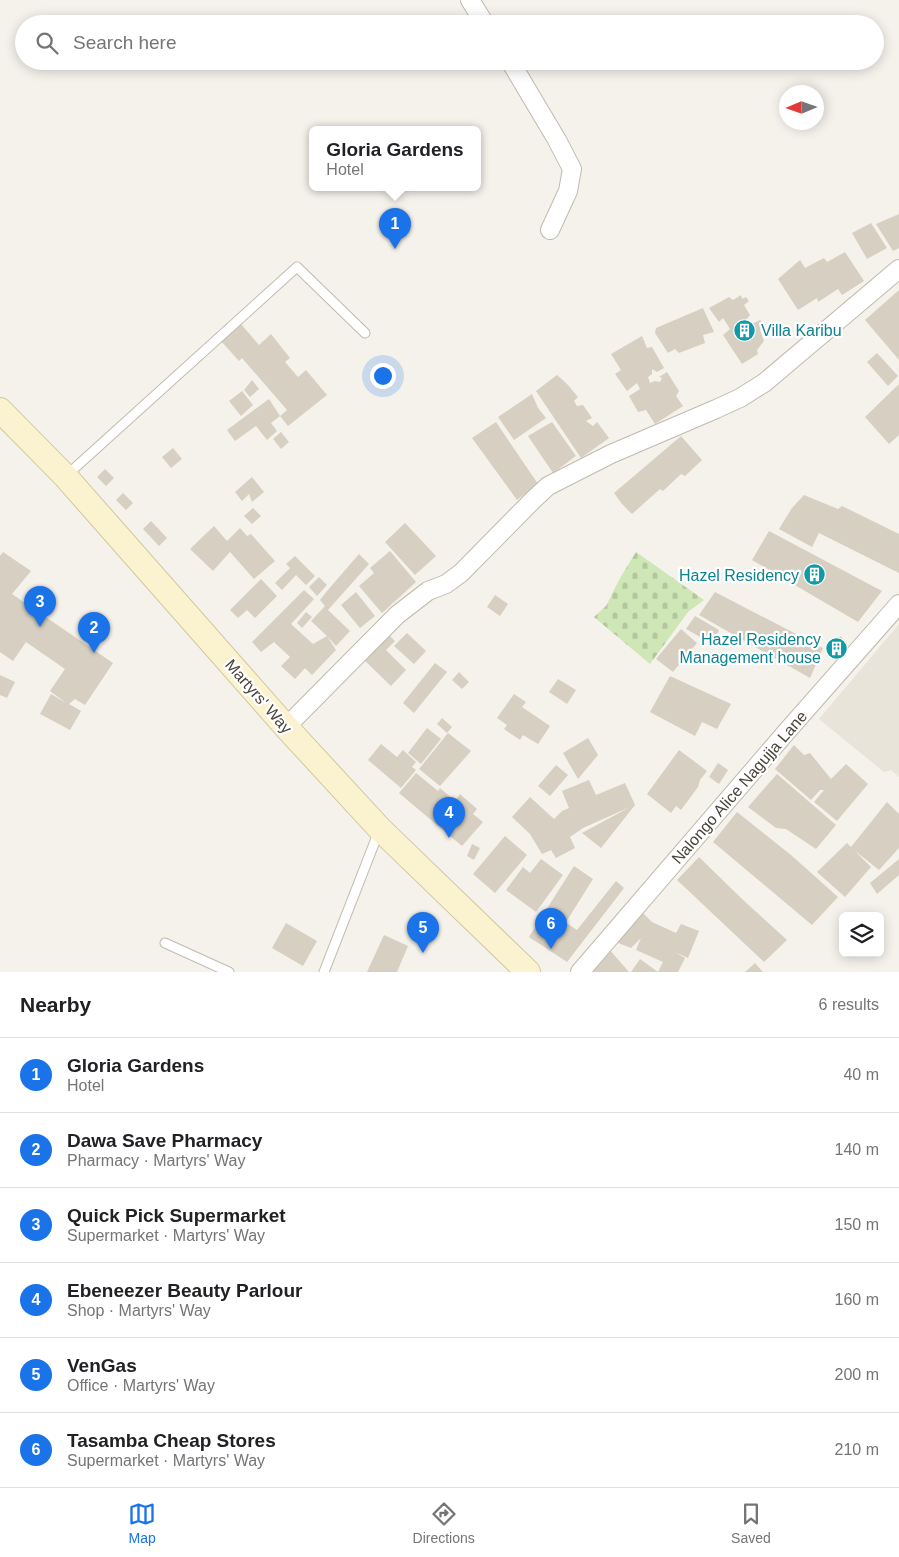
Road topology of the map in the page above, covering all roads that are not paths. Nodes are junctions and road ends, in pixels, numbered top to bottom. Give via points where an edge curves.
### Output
1 (470, 0) edge
2 (479, 15) edge
3 (515, 70) edge
4 (550, 230) dead end
5 (899, 269) edge
6 (364, 332) dead end
7 (0, 410) edge
8 (65, 476) junction
9 (899, 604) edge
10 (286, 727) junction
11 (380, 829) junction
12 (165, 943) dead end
13 (229, 972) edge
14 (324, 972) edge
15 (528, 972) edge
16 (580, 972) edge

1 - 2 street
3 - 4 street via 572,169 568,191
5 - 10 street via 764,382 740,398 611,454 548,486 461,573 428,591 396,615
6 - 8 lane via 297,267
7 - 8 main road, Martyrs' Way
8 - 10 main road, Martyrs' Way
9 - 16 street, Nalongo Alice Nagujja Lane
10 - 11 main road, Martyrs' Way
11 - 14 lane
11 - 15 main road, Martyrs' Way
12 - 13 lane

